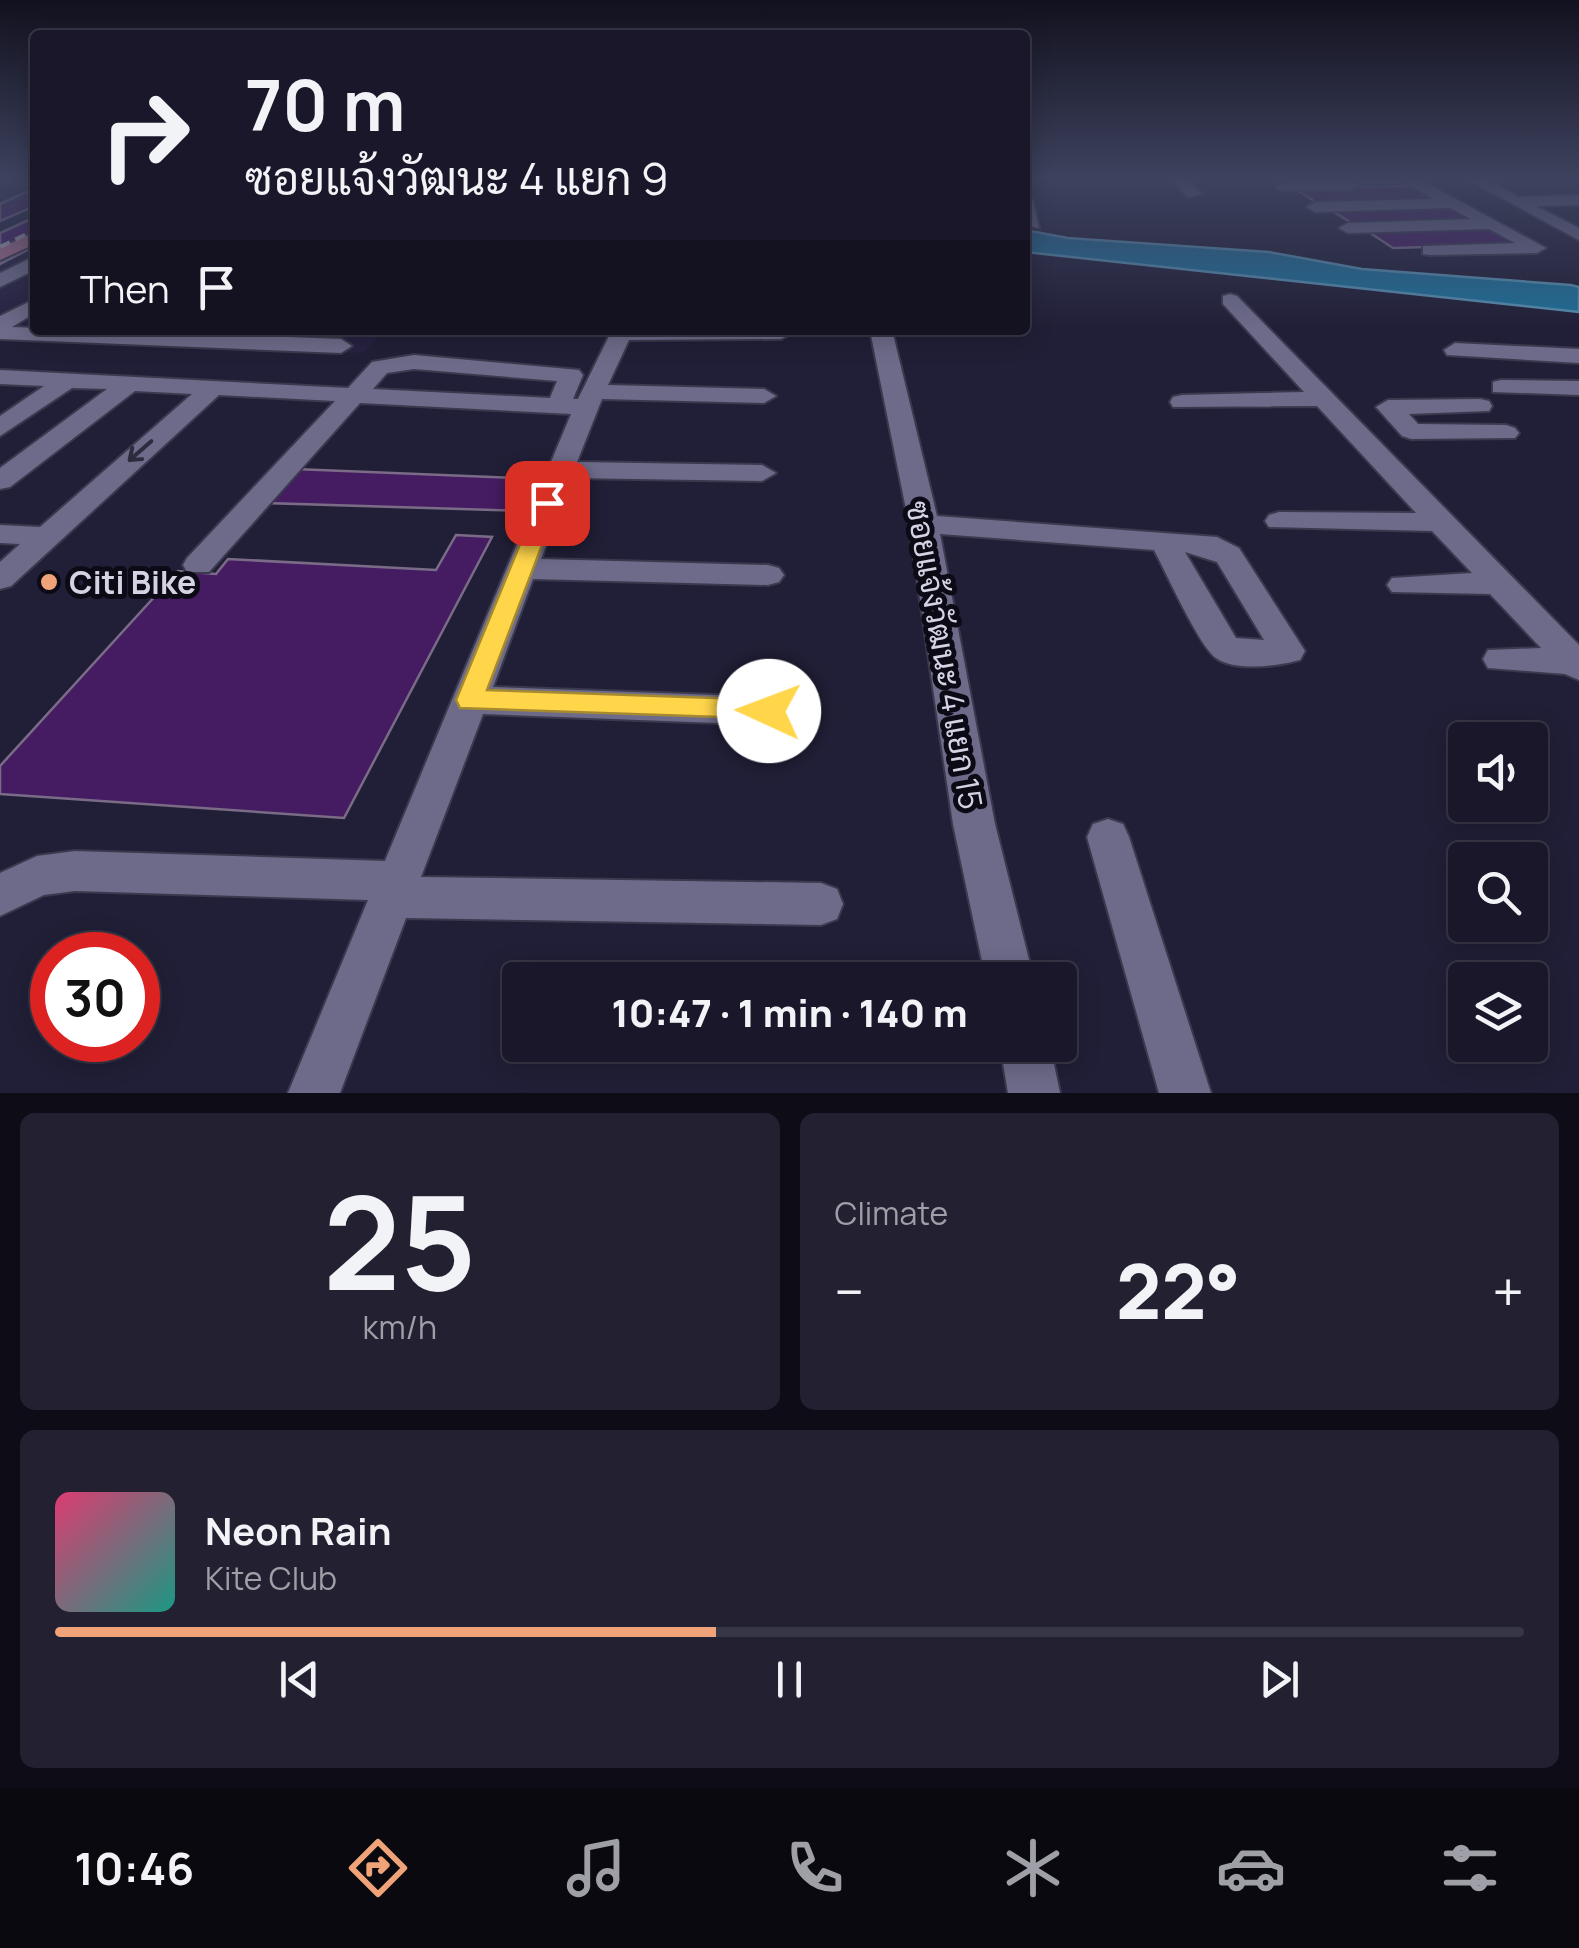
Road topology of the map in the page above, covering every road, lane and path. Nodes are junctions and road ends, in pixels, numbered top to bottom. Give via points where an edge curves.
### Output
1 (1348, 228) edge
2 (1501, 228) edge
3 (30, 240) edge
4 (1374, 246) dead end
5 (1429, 250) dead end
6 (0, 255) edge
7 (30, 268) edge
8 (0, 281) edge
9 (0, 290) edge
10 (1230, 300) dead end
11 (30, 303) edge
12 (30, 306) edge
13 (0, 329) edge
14 (30, 330) edge
15 (129, 335) edge
16 (620, 335) edge
17 (882, 335) edge
18 (341, 346) dead end
19 (1456, 350) dead end
20 (1579, 356) edge
21 (0, 377) edge
22 (68, 380) junction
23 (131, 383) junction
24 (1501, 387) dead end
25 (214, 388) junction
26 (1579, 388) edge
27 (356, 394) junction
28 (764, 396) dead end
29 (579, 401) junction
30 (1182, 402) dead end
31 (1480, 406) dead end
32 (1337, 408) junction
33 (1396, 418) junction
34 (0, 428) edge
35 (1506, 433) dead end
36 (561, 470) junction
37 (762, 473) dead end
38 (0, 481) edge
39 (1279, 521) dead end
40 (1440, 522) junction
41 (924, 524) junction
42 (0, 534) edge
43 (43, 536) junction
44 (1166, 543) dead end
45 (198, 564) dead end
46 (520, 570) junction
47 (768, 575) dead end
48 (0, 579) edge
49 (1496, 584) junction
50 (1402, 585) dead end
51 (1500, 659) dead end
52 (1577, 664) edge
53 (469, 700) junction
54 (769, 711) dead end
55 (1108, 836) dead end
56 (393, 889) junction
57 (0, 896) edge
58 (821, 904) dead end
59 (1006, 962) edge
60 (1028, 1062) edge
61 (314, 1093) edge
62 (1034, 1093) edge
63 (1184, 1093) edge

1 - 4 street
2 - 5 street via 1537,248
3 - 6 main road
7 - 8 street
9 - 11 street
10 - 32 street
12 - 13 street
13 - 14 street
15 - 18 street
16 - 29 street
17 - 41 street, ซอยแจ้งวัฒนะ 4 แยก 15
19 - 20 street
21 - 22 street
22 - 23 street
22 - 34 street
23 - 25 street
23 - 38 street
24 - 26 street
25 - 27 street
25 -> 43 street
27 - 29 street
27 - 29 street via 380,367 414,362 571,375
27 - 45 street
28 - 29 street
29 - 36 street
30 - 32 street
31 - 33 street via 1388,406
32 - 33 street
32 - 40 street
33 - 35 street via 1411,430
36 - 37 street
36 - 46 street
39 - 40 street
40 - 49 street
41 - 44 street
41 - 59 street, ซอยแจ้งวัฒนะ 4 แยก 15 via 974,824
42 - 43 street
43 - 48 street
46 - 47 street
46 - 53 street
49 - 50 street
49 - 52 street
51 - 52 street
53 - 54 street
53 - 56 street
55 - 63 street
56 - 57 street via 75,871 37,876
56 - 58 street
56 - 61 street
60 - 62 street

